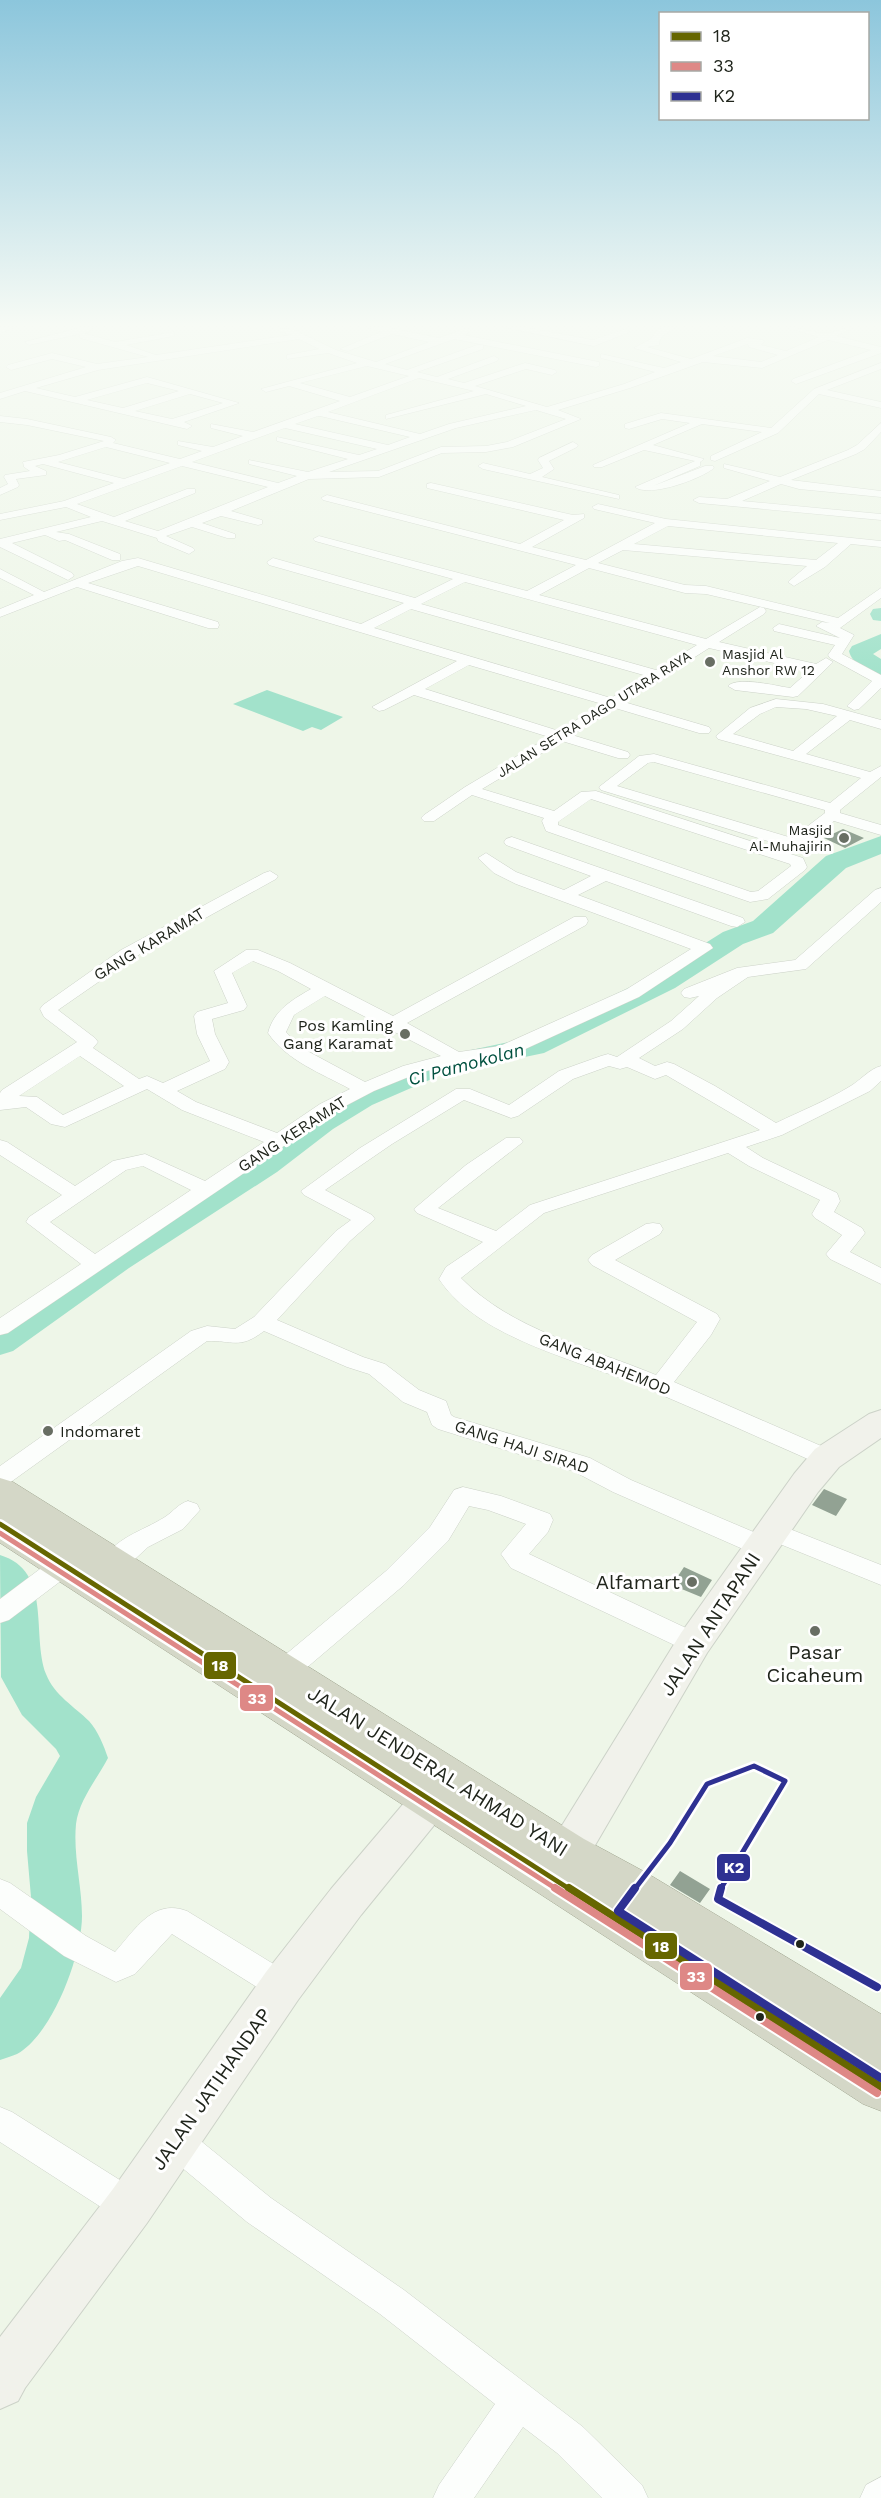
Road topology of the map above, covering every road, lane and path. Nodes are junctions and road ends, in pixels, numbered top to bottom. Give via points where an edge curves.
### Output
1 (128, 444) edge
2 (185, 444) edge
3 (236, 444) edge
4 (246, 444) edge
5 (295, 444) edge
6 (367, 444) edge
7 (405, 444) edge
8 (511, 444) edge
9 (648, 444) edge
10 (753, 444) edge
11 (759, 444) edge
12 (869, 444) edge
13 (135, 445) dead end
14 (573, 445) dead end
15 (642, 446) junction
16 (531, 447) dead end
17 (264, 448) dead end
18 (391, 449) junction
19 (462, 449) junction
20 (82, 450) junction
21 (217, 451) junction
22 (104, 456) dead end
23 (475, 456) junction
24 (359, 459) junction
25 (310, 460) dead end
26 (43, 461) junction
27 (452, 461) dead end
28 (253, 462) dead end
29 (698, 462) junction
30 (183, 463) junction
31 (712, 463) junction
32 (727, 463) junction
33 (137, 465) dead end
34 (598, 465) dead end
35 (483, 466) dead end
36 (334, 467) junction
37 (160, 471) junction
38 (309, 476) junction
39 (532, 477) junction
40 (782, 481) junction
41 (881, 481) edge
42 (125, 483) junction
43 (0, 485) edge
44 (14, 486) junction
45 (279, 486) junction
46 (431, 486) dead end
47 (191, 491) dead end
48 (856, 492) junction
49 (0, 493) edge
50 (881, 494) edge
51 (327, 498) dead end
52 (699, 500) dead end
53 (728, 503) junction
54 (67, 504) junction
55 (598, 507) junction
56 (33, 509) junction
57 (220, 512) junction
58 (0, 517) edge
59 (102, 517) junction
60 (881, 517) edge
61 (575, 519) junction
62 (115, 521) junction
63 (258, 522) dead end
64 (666, 522) junction
65 (192, 523) junction
66 (46, 531) junction
67 (231, 536) dead end
68 (160, 537) junction
69 (320, 539) dead end
70 (850, 540) junction
71 (1, 543) edge
72 (879, 544) edge
73 (621, 546) junction
74 (523, 547) junction
75 (189, 550) dead end
76 (116, 557) junction
77 (273, 562) dead end
78 (588, 563) junction
79 (821, 564) junction
80 (0, 573) edge
81 (464, 578) junction
82 (73, 580) junction
83 (794, 582) dead end
84 (685, 589) junction
85 (881, 591) edge
86 (39, 593) junction
87 (529, 595) junction
88 (413, 603) junction
89 (0, 608) edge
90 (760, 611) junction
91 (213, 625) dead end
92 (836, 625) junction
93 (779, 628) dead end
94 (362, 629) junction
95 (844, 643) junction
96 (708, 644) junction
97 (835, 655) junction
98 (466, 660) junction
99 (819, 669) junction
100 (658, 675) junction
101 (881, 681) edge
102 (735, 686) dead end
103 (413, 690) junction
104 (612, 704) junction
105 (379, 708) dead end
106 (851, 710) junction
107 (881, 725) edge
108 (704, 730) dead end
109 (560, 736) junction
110 (623, 755) dead end
111 (795, 756) junction
112 (877, 773) edge
113 (470, 790) junction
114 (833, 811) junction
115 (556, 816) junction
116 (429, 818) dead end
117 (881, 830) edge
118 (512, 842) dead end
119 (486, 858) dead end
120 (270, 876) dead end
121 (603, 876) junction
122 (881, 893) edge
123 (565, 896) junction
124 (580, 921) dead end
125 (737, 922) dead end
126 (743, 972) junction
127 (324, 989) junction
128 (690, 993) dead end
129 (393, 1023) junction
130 (81, 1048) junction
131 (455, 1058) junction
132 (626, 1059) junction
133 (881, 1072) edge
134 (138, 1086) junction
135 (365, 1089) junction
136 (163, 1090) junction
137 (1, 1104) edge
138 (775, 1131) junction
139 (280, 1140) junction
140 (513, 1142) dead end
141 (0, 1146) edge
142 (731, 1146) junction
143 (207, 1190) junction
144 (74, 1194) junction
145 (653, 1229) dead end
146 (498, 1240) junction
147 (95, 1264) junction
148 (881, 1277) edge
149 (262, 1322) junction
150 (0, 1328) edge
151 (660, 1385) junction
152 (881, 1422) edge
153 (827, 1458) junction
154 (0, 1478) edge
155 (0, 1492) edge
156 (189, 1510) dead end
157 (0, 1524) edge
158 (766, 1539) junction
159 (65, 1564) junction
160 (113, 1564) junction
161 (881, 1575) edge
162 (7, 1607) edge
163 (694, 1643) junction
164 (282, 1673) junction
165 (430, 1801) junction
166 (568, 1853) junction
167 (0, 1892) edge
168 (282, 1986) junction
169 (881, 2042) edge
170 (881, 2087) edge
171 (0, 2123) edge
172 (174, 2140) junction
173 (130, 2206) junction
174 (0, 2383) edge
175 (519, 2401) junction
176 (452, 2498) edge
177 (629, 2498) edge

1 - 13 street
2 - 21 street
3 - 21 street
4 - 17 street
5 - 24 street
6 - 18 street
7 - 18 street
8 - 19 street
9 - 15 street
10 - 31 street
11 - 32 street
12 - 40 street
14 - 39 street via 543,460 549,469
15 - 29 street
15 - 34 street
16 - 23 street via 502,455
18 - 24 street
19 - 23 street
19 - 38 street via 441,450 379,474
20 - 22 street
20 - 26 street
20 - 30 street via 106,444
21 - 30 street
23 - 27 street
24 - 36 street
25 - 36 street
26 - 42 street
26 - 44 street via 26,465 42,473 9,477
28 - 38 street
29 - 31 street
29 - 31 street via 640,487 654,489
30 - 37 street
30 - 45 street
31 - 32 street
32 - 40 street
33 - 37 street
35 - 39 street
36 - 38 street
37 - 42 street
38 - 45 street
39 - 55 street via 615,497
40 - 48 street
40 - 53 street
41 - 48 street
42 - 54 street
43 - 44 street
44 - 49 street
45 - 57 street
46 - 61 street
47 - 62 street
48 - 50 street
49 - 56 street
51 - 74 street
52 - 53 street
53 - 60 street
54 - 56 street
54 - 59 street
55 - 61 street
55 - 64 street
56 - 58 street
57 - 63 street
57 - 65 street
59 - 62 street
59 - 66 street
61 - 74 street
62 - 68 street
64 - 70 street
64 - 73 street
65 - 67 street
65 - 68 street
66 - 71 street
66 - 76 street
68 - 75 street
68 - 76 street
69 - 81 street
70 - 72 street
70 - 79 street
71 - 82 street
73 - 78 street
73 - 79 street
74 - 78 street
76 - 82 street
77 - 88 street
78 - 84 street
78 - 87 street
79 - 83 street
80 - 86 street
81 - 87 street
81 - 88 street
82 - 86 street via 57,579 63,585
82 - 89 street
82 - 91 street
82 - 94 street via 138,562
84 - 90 street
84 - 92 street via 706,590
85 - 92 street
86 - 89 street
87 - 96 street
88 - 94 street
88 - 100 street
90 - 92 street
90 - 96 street, JALAN SETRA DAGO UTARA RAYA
92 - 95 street via 848,635
93 - 95 street
94 - 98 street
95 - 97 street
96 - 99 street
96 - 100 street, JALAN SETRA DAGO UTARA RAYA
97 - 99 street
97 - 101 street
98 - 103 street
98 - 104 street
99 - 102 street via 792,693
100 - 104 street, JALAN SETRA DAGO UTARA RAYA
101 - 106 street
103 - 105 street
103 - 109 street
104 - 108 street
104 - 109 street, JALAN SETRA DAGO UTARA RAYA
106 - 107 street
106 - 111 street
106 - 111 street via 767,704 723,736
109 - 110 street
109 - 113 street, JALAN SETRA DAGO UTARA RAYA
111 - 112 street
112 - 114 street
113 - 115 street
113 - 116 street, JALAN SETRA DAGO UTARA RAYA
114 - 114 street via 654,758 644,759 606,787 794,844
114 - 117 street
115 - 115 street via 549,826 554,830 750,897 762,896 800,864 591,794
118 - 121 street
119 - 123 street via 506,873
120 - 130 street, GANG KARAMAT via 127,954 49,1008 50,1013 88,1041
121 - 123 street
121 - 125 street
122 - 126 street via 800,965
123 - 131 street, GANG KERAMAT via 703,950 608,1012 503,1052
124 - 129 street
126 - 128 street
126 - 132 street via 677,1025
127 - 129 street
127 - 135 street via 284,1014 278,1021 277,1033 292,1050
127 - 136 street via 252,954 222,971 238,1006 203,1016 206,1034 220,1062
129 - 131 street
130 - 134 street
130 - 137 street via 9,1094
131 - 135 street, GANG KERAMAT
132 - 138 street via 655,1073 667,1068 686,1077
132 - 149 street via 620,1063 608,1060 566,1075 511,1112 463,1093 417,1119 311,1191 365,1219 343,1236
133 - 138 street via 844,1098
134 - 136 street via 149,1083
134 - 137 street via 65,1121 30,1101
135 - 139 street, GANG KERAMAT via 327,1108
136 - 139 street via 189,1106
138 - 142 street
139 - 143 street, GANG KERAMAT
140 - 146 street via 424,1209
141 - 144 street
142 - 146 street via 537,1209
142 - 148 street via 830,1197 822,1214 855,1233 838,1256
143 - 144 street via 140,1160 120,1165
143 - 147 street, GANG KERAMAT
144 - 147 street via 38,1219 37,1224
145 - 151 street via 599,1260 709,1319
146 - 151 street, GANG ABAHEMOD via 451,1276 472,1302 506,1324
147 - 150 street, GANG KERAMAT
149 - 154 street via 242,1335 199,1336
149 - 158 street, GANG HAJI SIRAD via 377,1369 411,1396 438,1407 440,1419 446,1423 529,1447
151 - 153 street, GANG ABAHEMOD
152 - 153 street, JALAN ANTAPANI
153 - 158 street, JALAN ANTAPANI
155 - 160 highway, JALAN JENDERAL AHMAD YANI
156 - 160 street via 139,1540
157 - 159 highway, JALAN JENDERAL AHMAD YANI
158 - 161 street, GANG HAJI SIRAD
158 - 163 street, JALAN ANTAPANI
159 - 162 street
159 - 165 highway, JALAN JENDERAL AHMAD YANI
160 - 164 highway, JALAN JENDERAL AHMAD YANI
163 - 164 street via 515,1558 516,1550 541,1520 467,1496 460,1498 439,1533 395,1578
163 - 166 street, JALAN ANTAPANI
164 - 166 highway, JALAN JENDERAL AHMAD YANI
165 - 168 street, JALAN JATIHANDAP
165 - 170 highway, JALAN JENDERAL AHMAD YANI
166 - 169 highway, JALAN JENDERAL AHMAD YANI via 629,1886
167 - 168 street via 75,1946 116,1968 162,1921 176,1920
168 - 172 street, JALAN JATIHANDAP
171 - 173 street
172 - 173 street, JALAN JATIHANDAP
172 - 175 street via 259,2210 392,2302
173 - 174 street, JALAN JATIHANDAP
175 - 176 street
175 - 177 street via 570,2440

